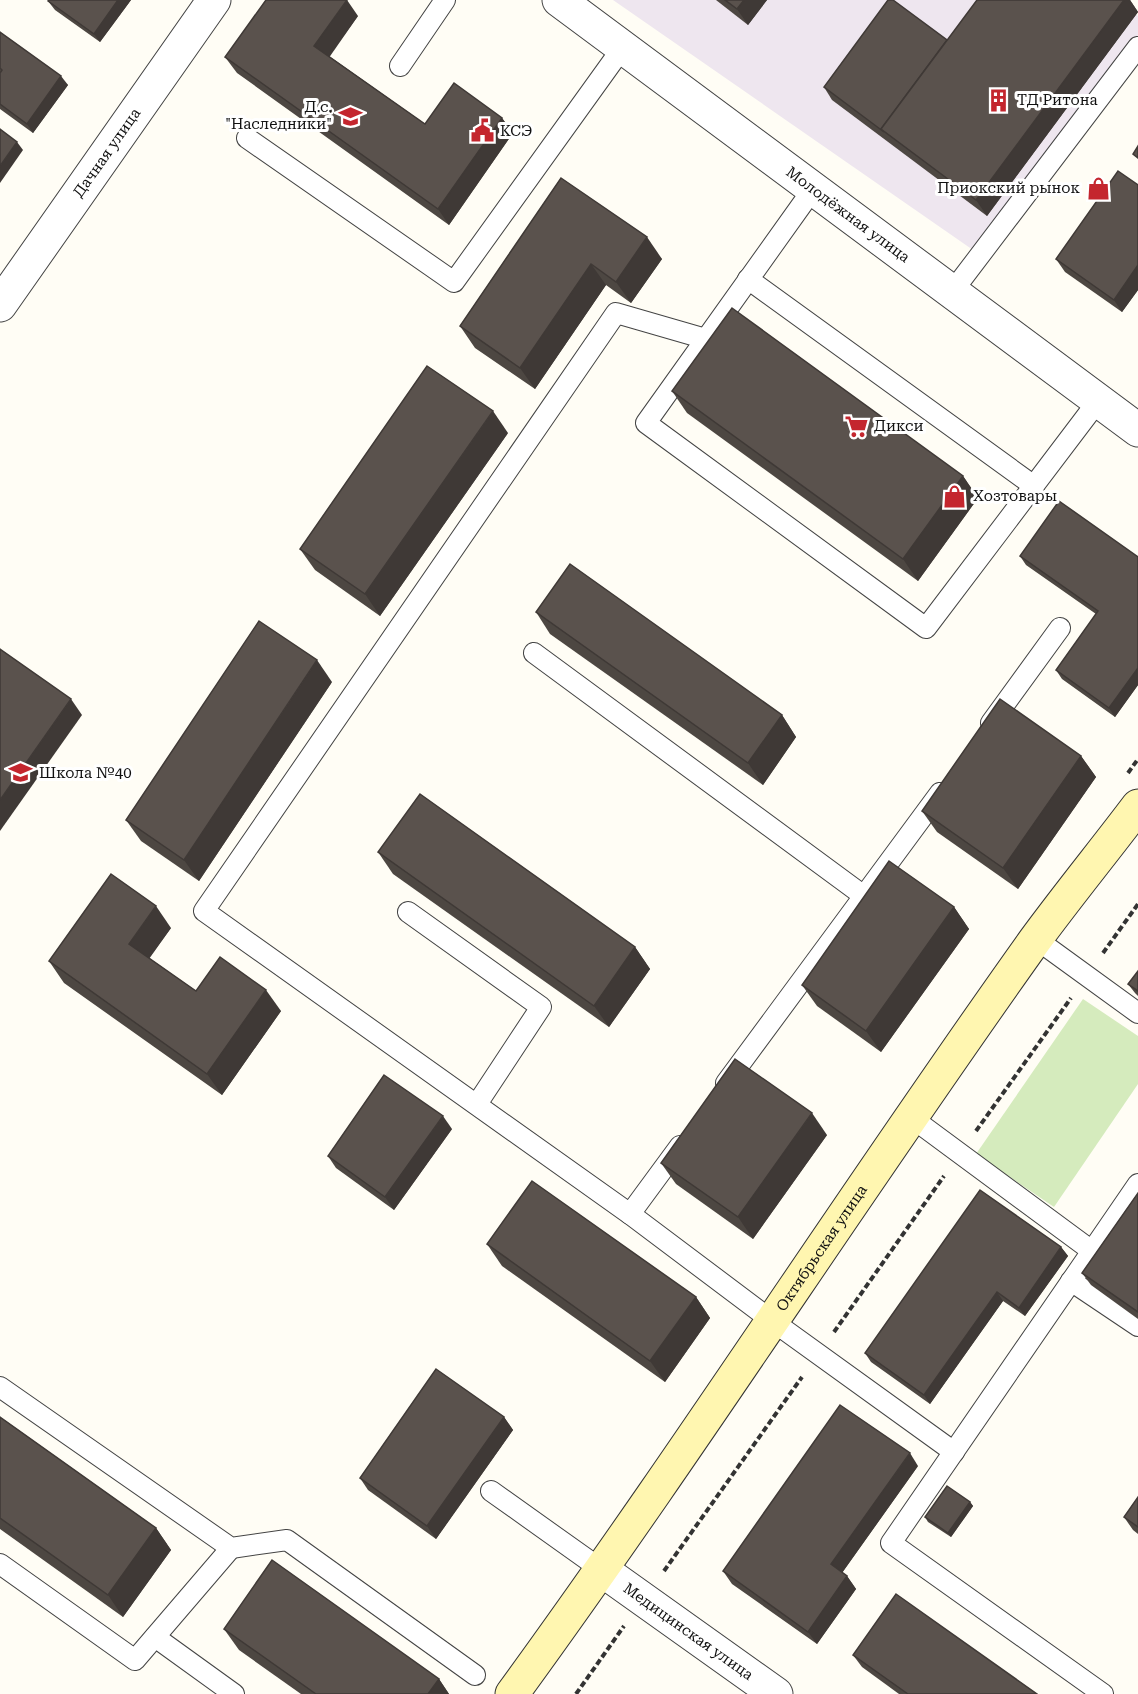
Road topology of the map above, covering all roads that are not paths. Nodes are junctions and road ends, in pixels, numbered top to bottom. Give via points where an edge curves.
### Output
1 (214, 0) edge
2 (445, 0) edge
3 (559, 0) edge
4 (1138, 47) edge
5 (623, 48) junction
6 (400, 66) dead end
7 (247, 138) dead end
8 (813, 189) junction
9 (748, 279) junction
10 (952, 292) junction
11 (0, 305) edge
12 (706, 339) junction
13 (1098, 401) junction
14 (1138, 430) edge
15 (1034, 486) junction
16 (1060, 628) dead end
17 (534, 653) edge
18 (983, 734) edge
19 (948, 782) edge
20 (1138, 806) edge
21 (864, 896) junction
22 (408, 912) edge
23 (1036, 939) junction
24 (1138, 1013) edge
25 (715, 1098) edge
26 (477, 1104) junction
27 (912, 1118) junction
28 (694, 1127) edge
29 (1138, 1184) edge
30 (630, 1214) junction
31 (1092, 1251) junction
32 (1071, 1281) junction
33 (771, 1320) junction
34 (1138, 1326) edge
35 (0, 1387) edge
36 (954, 1452) junction
37 (491, 1491) dead end
38 (231, 1548) junction
39 (0, 1564) edge
40 (602, 1570) junction
41 (155, 1637) junction
42 (475, 1675) dead end
43 (761, 1689) edge
44 (234, 1694) edge
45 (512, 1694) edge
46 (1103, 1694) edge

1 - 11 street, Дачная улица
2 - 6 lane
3 - 5 street, Молодёжная улица
4 - 10 lane
5 - 7 lane via 454,282
5 - 8 street, Молодёжная улица
8 - 9 lane
8 - 10 street, Молодёжная улица
9 - 12 lane
9 - 15 lane
10 - 13 street, Молодёжная улица
12 - 15 lane via 646,423 926,628
12 - 26 lane via 616,313 204,911
13 - 14 street, Молодёжная улица
13 - 15 lane
16 - 18 lane
17 - 21 lane
19 - 21 lane
20 - 23 main road, Октябрьская улица
21 - 25 lane
22 - 26 lane via 541,1007
23 - 24 lane
23 - 27 main road, Октябрьская улица
26 - 30 lane
27 - 31 lane
27 - 33 main road, Октябрьская улица
28 - 30 lane
29 - 31 lane
30 - 33 lane
31 - 32 lane
32 - 34 lane
32 - 36 lane
33 - 36 lane
33 - 40 main road, Октябрьская улица
35 - 38 lane
36 - 46 lane via 891,1543
37 - 40 lane
38 - 41 lane
38 - 42 lane via 287,1540
39 - 41 lane via 135,1660
40 - 43 street, Медицинская улица
40 - 45 main road, Октябрьская улица
41 - 44 lane

